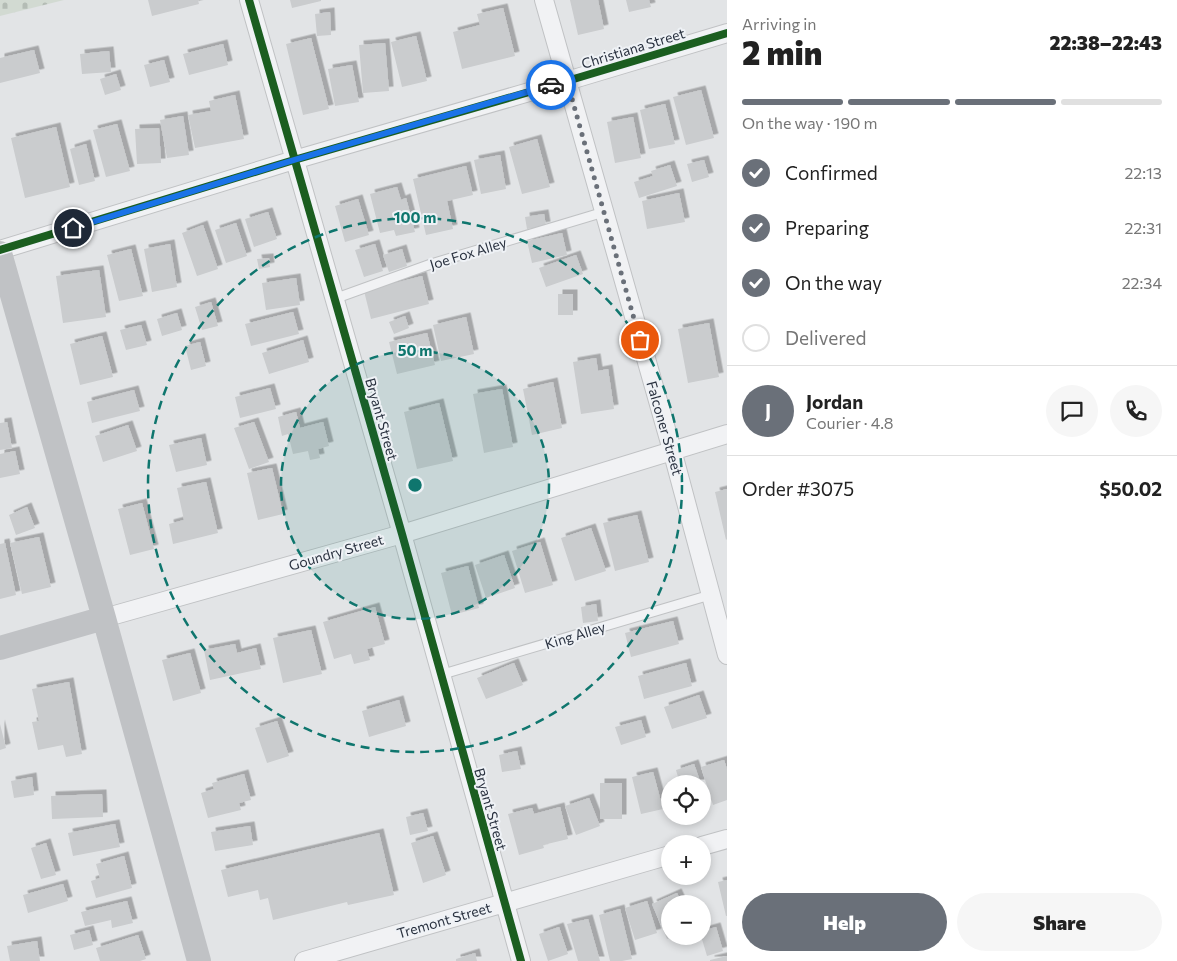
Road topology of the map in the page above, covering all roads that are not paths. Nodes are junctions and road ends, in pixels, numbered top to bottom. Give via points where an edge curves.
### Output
1 (249, 0) edge
2 (544, 0) edge
3 (727, 32) edge
4 (567, 81) junction
5 (294, 160) junction
6 (604, 212) junction
7 (0, 252) edge
8 (334, 299) junction
9 (727, 434) edge
10 (672, 450) junction
11 (402, 534) junction
12 (710, 595) junction
13 (104, 618) junction
14 (0, 648) edge
15 (727, 656) edge
16 (440, 675) junction
17 (727, 839) edge
18 (711, 843) edge
19 (661, 858) edge
20 (504, 902) junction
21 (199, 961) edge
22 (304, 961) edge
23 (521, 961) edge

1 - 5 street, Bryant Street
2 - 4 street, Falconer Street
3 - 4 street, Christiana Street
4 - 5 street, Christiana Street
4 - 6 street, Falconer Street
5 - 7 street, Christiana Street
5 - 8 street, Bryant Street
6 - 8 lane, Joe Fox Alley via 431,264
6 - 10 street, Falconer Street
7 - 13 street
8 - 11 street, Bryant Street
9 - 10 street, Goundry Street
10 - 11 street, Goundry Street
10 - 12 street, Falconer Street
11 - 13 street, Goundry Street
11 - 16 street, Bryant Street
12 - 15 street, Falconer Street
12 - 16 lane, King Alley
13 - 14 street, Goundry Street
13 - 21 street
16 - 20 street, Bryant Street
17 - 18 street
19 - 20 street, Tremont Street
20 - 22 street, Tremont Street
20 - 23 street, Bryant Street

